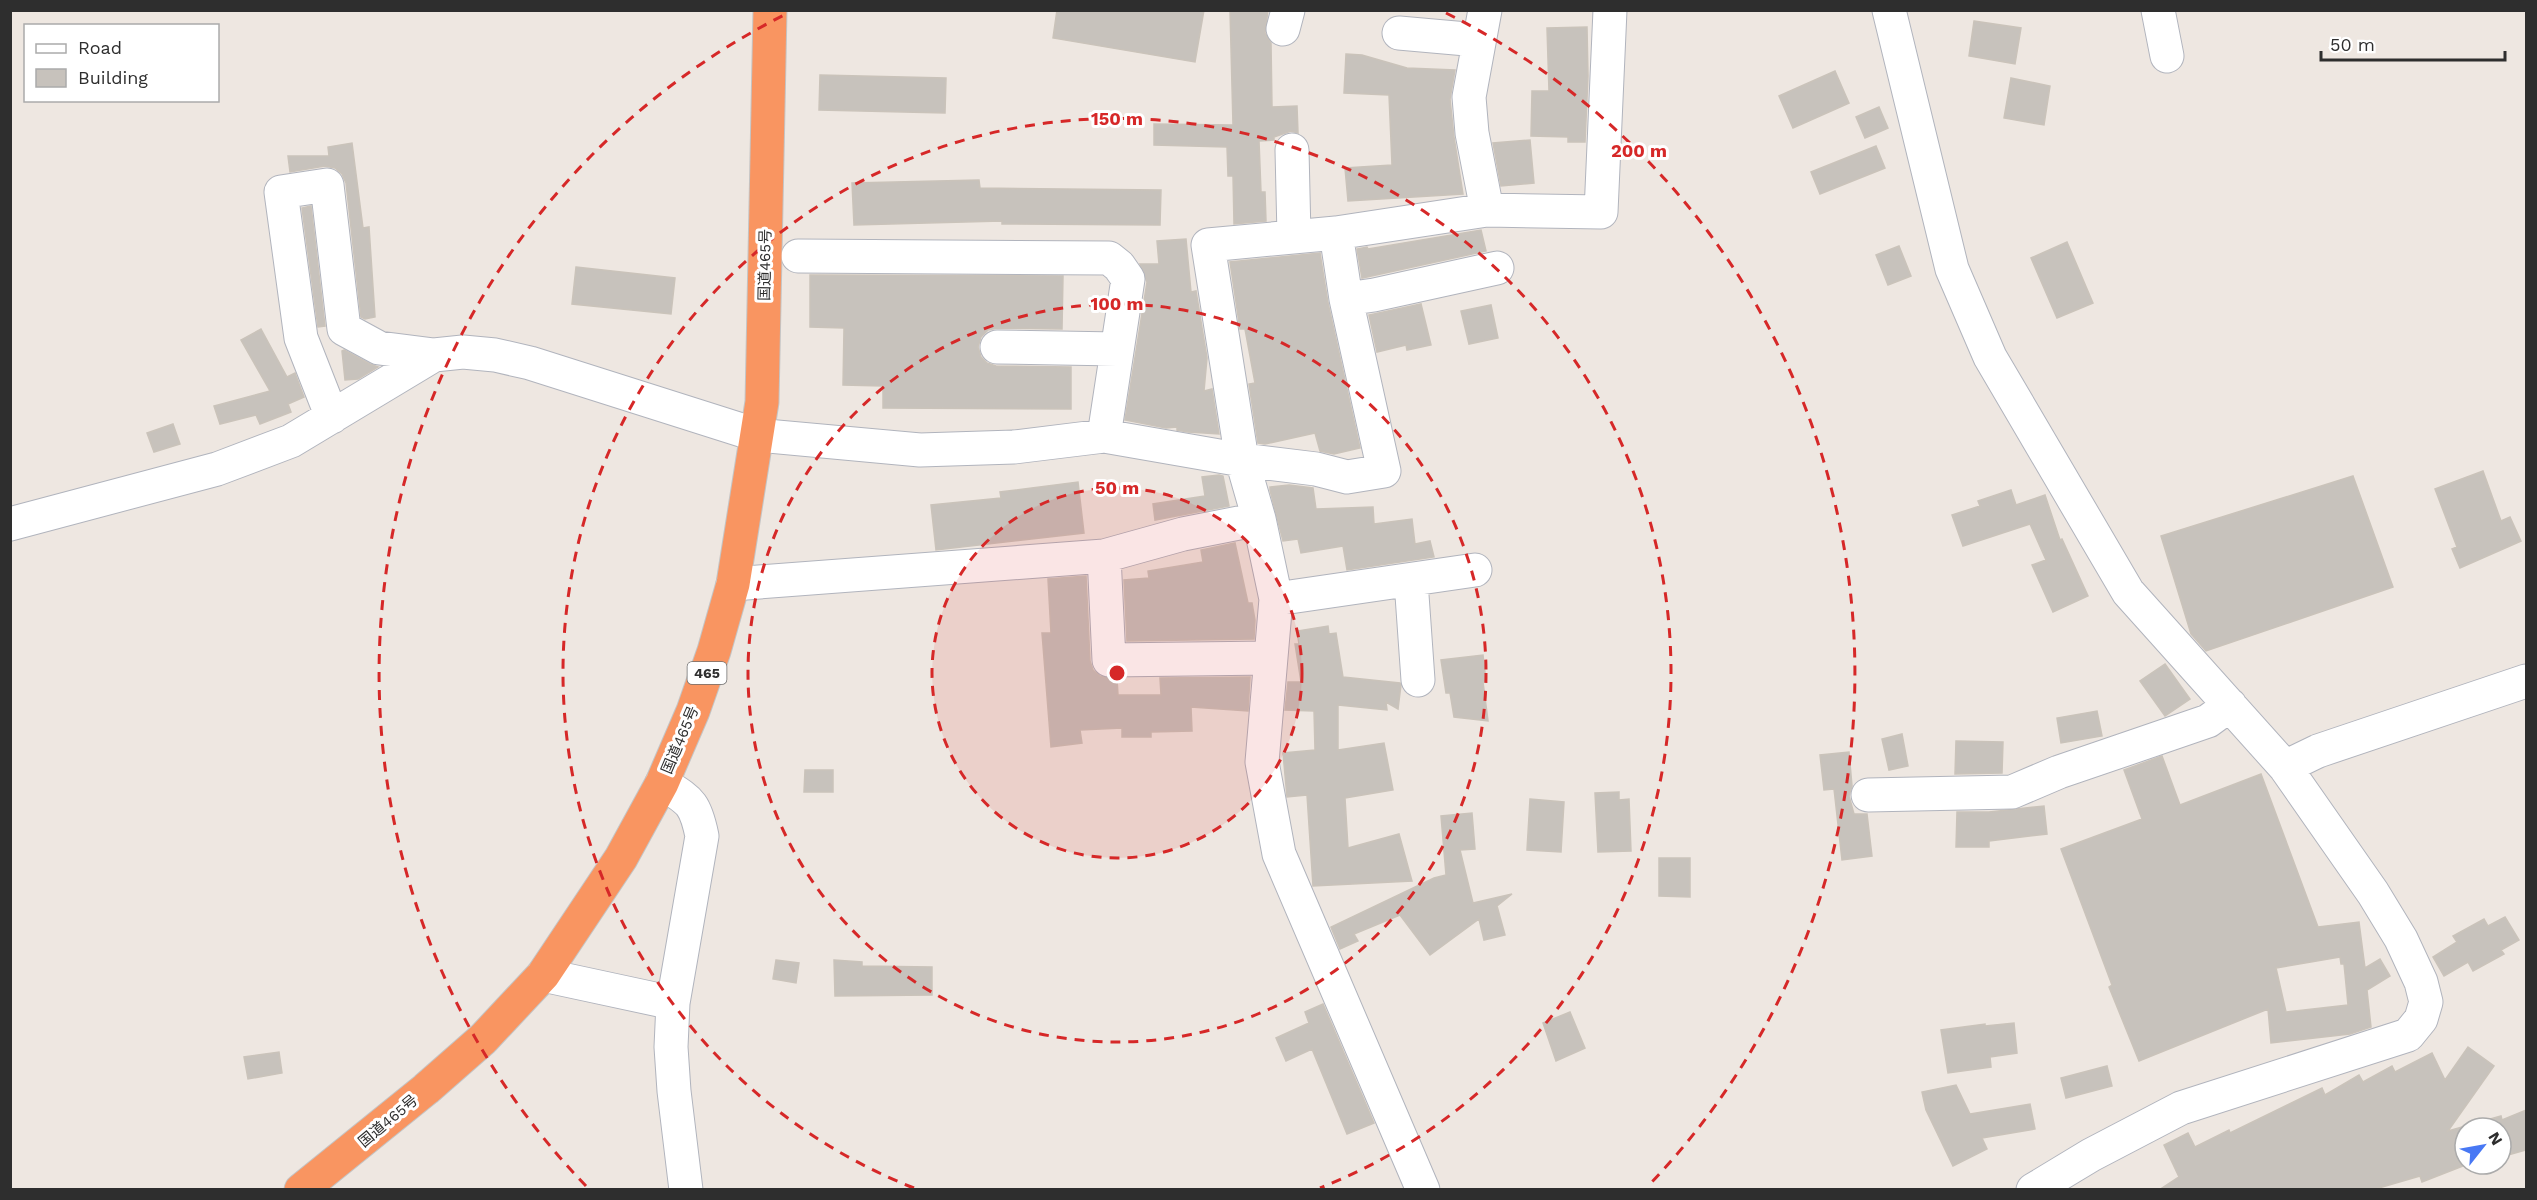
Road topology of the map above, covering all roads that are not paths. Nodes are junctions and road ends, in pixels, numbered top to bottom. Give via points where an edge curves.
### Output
1 (770, 10) edge
2 (1610, 10) edge
3 (1889, 10) edge
4 (2158, 10) edge
5 (1482, 25) edge
6 (1399, 33) dead end
7 (2167, 56) dead end
8 (1292, 150) dead end
9 (1487, 210) junction
10 (1336, 233) junction
11 (1294, 236) junction
12 (798, 256) dead end
13 (1497, 268) dead end
14 (1346, 299) junction
15 (997, 347) dead end
16 (1117, 349) junction
17 (434, 355) junction
18 (332, 417) junction
19 (757, 435) junction
20 (1104, 436) junction
21 (1242, 460) junction
22 (1259, 519) junction
23 (10, 524) edge
24 (1104, 556) junction
25 (1475, 570) dead end
26 (1411, 581) junction
27 (733, 584) junction
28 (1276, 599) junction
29 (1270, 658) junction
30 (1418, 680) dead end
31 (2526, 681) edge
32 (2230, 705) junction
33 (2285, 767) junction
34 (662, 783) junction
35 (1868, 795) dead end
36 (543, 975) junction
37 (674, 1003) junction
38 (301, 1190) edge
39 (686, 1190) edge
40 (1423, 1190) edge
41 (2034, 1190) edge

1 - 19 highway, 国道465号 / 465 via 762,402
2 - 9 street via 1600,212
3 - 32 street via 1952,269 1990,357 2128,592
4 - 7 street
5 - 6 street
5 - 9 street via 1469,97
8 - 11 street
9 - 10 street
10 - 11 street
10 - 14 street
11 - 21 street via 1208,245
12 - 16 street via 1109,258 1128,279
13 - 14 street
14 - 21 street via 1384,471 1347,477
15 - 16 street
16 - 20 street
17 - 18 street
17 - 18 street via 379,348 344,329 327,185 281,192 301,338
17 - 19 street via 463,352 531,363
18 - 23 street via 291,441 217,469
19 - 20 street via 920,450 1014,447
19 - 27 highway, 国道465号 / 465
20 - 21 street
21 - 22 street
22 - 24 street via 1183,534
22 - 28 street
24 - 27 street
24 - 29 street via 1109,660
25 - 26 street
26 - 28 street
26 - 30 street
27 - 34 highway, 国道465号 / 465 via 693,711
28 - 29 street
29 - 40 street via 1262,762 1279,854
31 - 33 street via 2318,752
32 - 33 street
32 - 35 street via 2208,721 2012,792
33 - 41 street via 2401,939 2421,982 2426,1002 2421,1019 2408,1035 2181,1108
34 - 36 highway, 国道465号 / 465 via 621,858
34 - 37 street via 690,801 702,836
36 - 37 street
36 - 38 highway, 国道465号 / 465 via 483,1039
37 - 39 street via 673,1080

